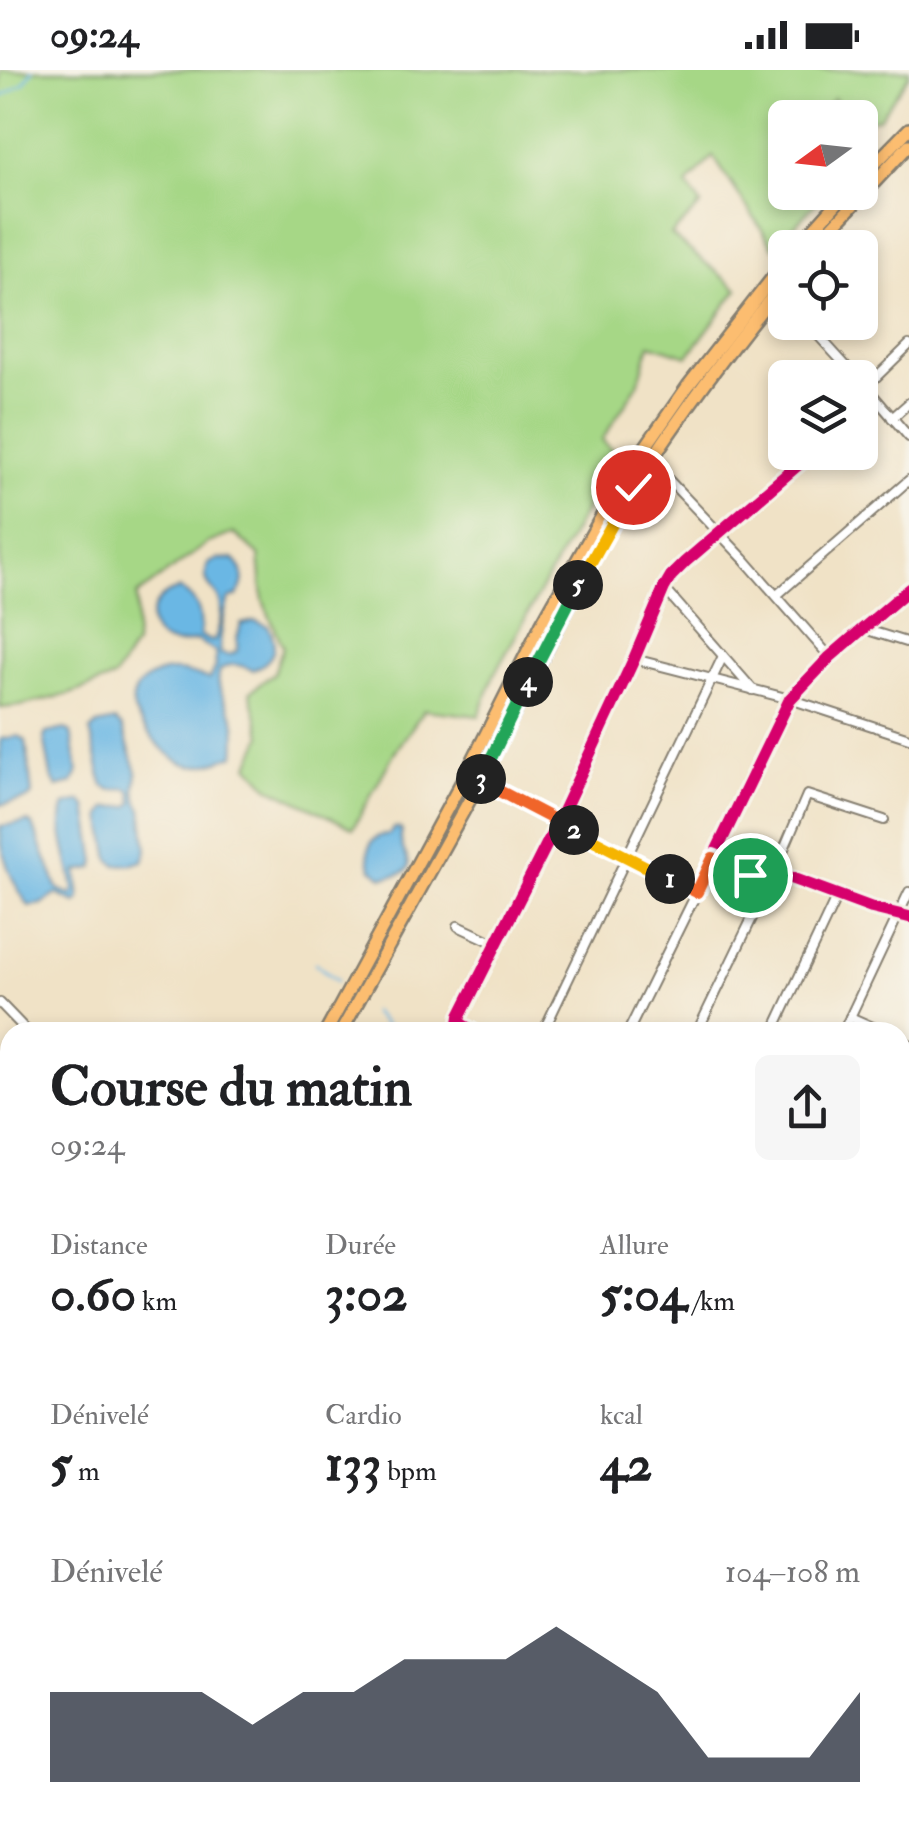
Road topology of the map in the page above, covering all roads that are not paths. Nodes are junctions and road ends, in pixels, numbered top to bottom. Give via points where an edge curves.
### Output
1 (909, 129) edge
2 (909, 145) edge
3 (878, 161) edge
4 (831, 210) edge
5 (813, 230) edge
6 (830, 230) edge
7 (768, 284) edge
8 (768, 308) edge
9 (822, 340) edge
10 (909, 344) edge
11 (841, 360) edge
12 (878, 369) edge
13 (878, 402) edge
14 (909, 403) edge
15 (892, 418) junction
16 (909, 437) edge
17 (793, 470) edge
18 (662, 473) dead end
19 (909, 480) edge
20 (720, 534) junction
21 (664, 588) junction
22 (909, 590) edge
23 (776, 596) junction
24 (864, 629) junction
25 (909, 643) edge
26 (723, 656) junction
27 (830, 658) junction
28 (634, 659) junction
29 (710, 681) junction
30 (753, 690) junction
31 (790, 700) junction
32 (909, 738) edge
33 (466, 774) junction
34 (480, 781) junction
35 (884, 820) dead end
36 (558, 822) junction
37 (628, 858) junction
38 (713, 858) junction
39 (771, 879) junction
40 (697, 892) junction
41 (909, 892) edge
42 (838, 896) junction
43 (904, 916) edge
44 (458, 926) dead end
45 (496, 944) junction
46 (0, 1003) edge
47 (850, 1018) junction
48 (18, 1022) edge
49 (342, 1022) edge
50 (342, 1022) edge
51 (459, 1022) edge
52 (548, 1022) edge
53 (633, 1022) edge
54 (702, 1022) edge
55 (778, 1022) edge
56 (848, 1022) edge
57 (860, 1022) edge

1 - 3 main road
2 - 6 main road
4 - 5 main road
7 - 33 main road via 621,482
8 - 34 main road via 688,408 610,524
9 - 11 street
10 - 12 street
13 - 15 street
14 - 15 street
15 - 16 street
17 - 20 street
18 - 20 street
19 - 23 street
20 - 21 street
20 - 23 street
21 - 26 street
21 - 28 street
22 - 24 street
23 - 27 street
24 - 25 street
24 - 27 street
26 - 29 street
26 - 30 street
27 - 31 street
28 - 29 street
28 - 36 street
29 - 30 street
29 - 37 street
30 - 31 street
31 - 32 street
31 - 38 street
33 - 34 street
33 - 49 main road
34 - 36 street
34 - 50 main road
35 - 39 street via 807,795
36 - 37 street
36 - 45 street
37 - 40 street
37 - 52 street
38 - 39 street
38 - 40 street
39 - 42 street via 788,877
39 - 54 street
40 - 53 street
41 - 43 street
42 - 43 street
42 - 55 street
43 - 47 street
44 - 45 street
45 - 51 street
46 - 48 street
47 - 56 street
47 - 57 street

